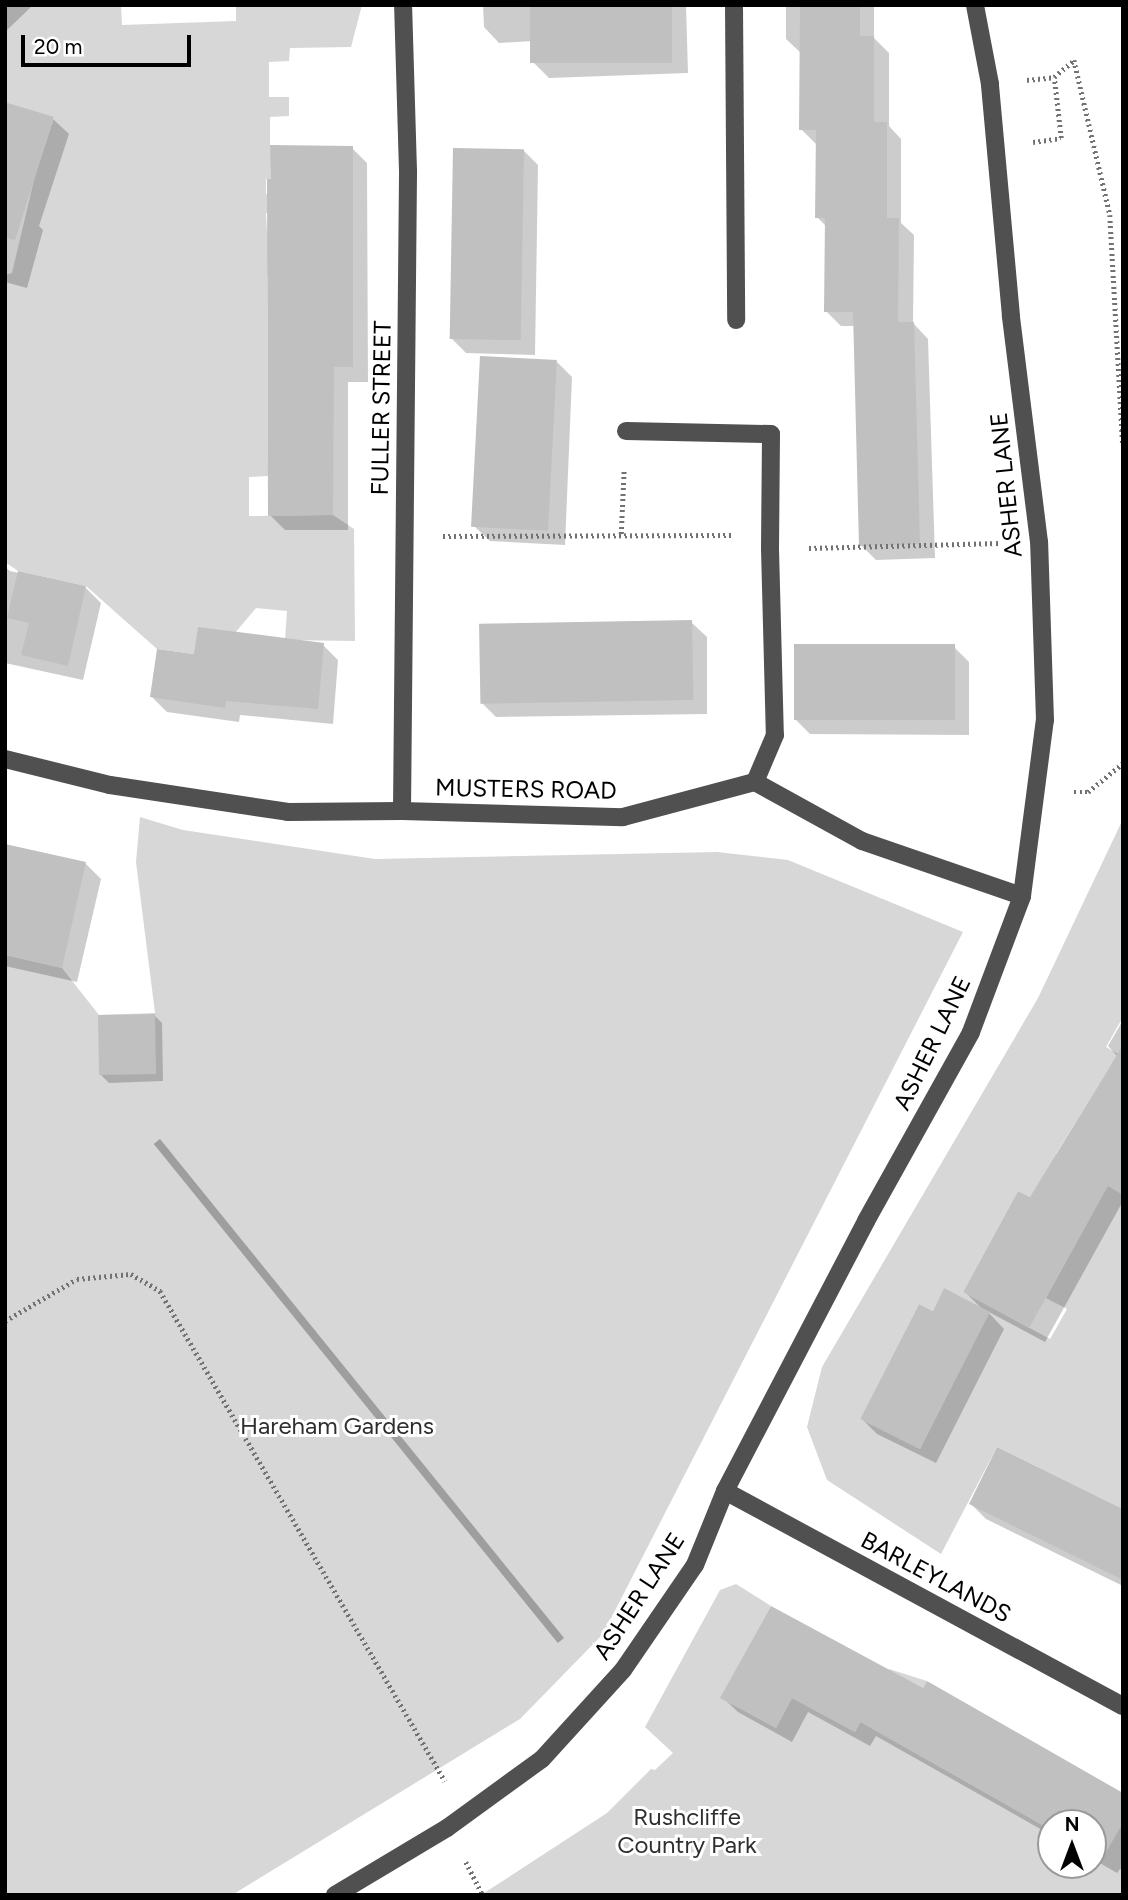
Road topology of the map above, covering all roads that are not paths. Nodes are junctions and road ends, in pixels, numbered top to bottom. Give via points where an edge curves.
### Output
1 (403, 5) edge
2 (734, 5) edge
3 (975, 5) edge
4 (736, 320) dead end
5 (626, 431) road end
6 (5, 759) edge
7 (755, 782) junction
8 (402, 811) junction
9 (1022, 896) junction
10 (725, 1491) junction
11 (1123, 1706) edge
12 (335, 1895) edge

1 - 8 street, FULLER STREET via 408,171
2 - 4 street
3 - 9 street, ASHER LANE via 990,84 1011,316 1039,542 1045,720
5 - 7 street via 771,434 775,735
6 - 8 street, MUSTERS ROAD via 110,785 288,812
7 - 8 street, MUSTERS ROAD via 623,817
7 - 9 street via 862,841
9 - 10 street, ASHER LANE via 971,1032
10 - 11 street, BARLEYLANDS
10 - 12 street, ASHER LANE via 695,1565 623,1670 542,1759 465,1815

